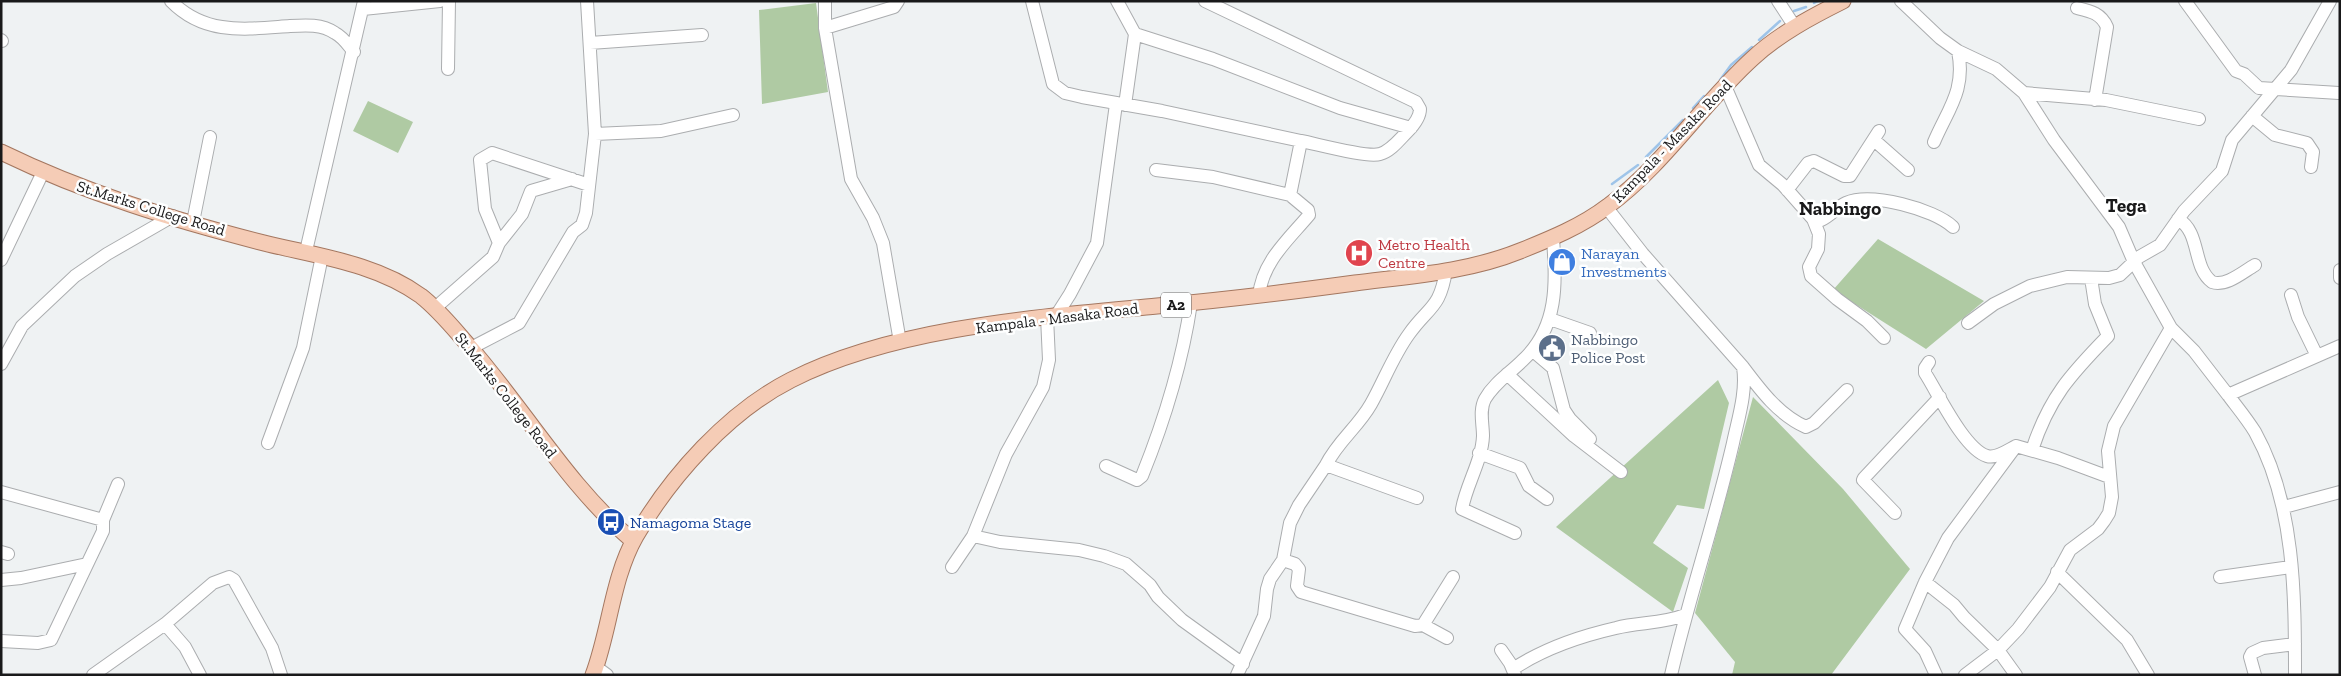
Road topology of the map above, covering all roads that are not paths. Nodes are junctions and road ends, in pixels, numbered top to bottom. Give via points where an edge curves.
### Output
1 (171, 1) edge
2 (440, 1) edge
3 (449, 1) edge
4 (587, 1) edge
5 (825, 1) edge
6 (898, 1) edge
7 (1032, 1) edge
8 (1117, 1) edge
9 (1205, 1) edge
10 (1778, 1) edge
11 (1843, 1) edge
12 (1902, 1) edge
13 (2185, 1) edge
14 (2330, 1) edge
15 (364, 5) edge
16 (2077, 8) dead end
17 (1795, 27) junction
18 (825, 28) junction
19 (1134, 34) junction
20 (702, 36) dead end
21 (590, 43) junction
22 (1958, 51) junction
23 (354, 52) junction
24 (448, 69) dead end
25 (1725, 86) junction
26 (2274, 89) junction
27 (2024, 93) junction
28 (2339, 94) edge
29 (2095, 100) junction
30 (1120, 105) junction
31 (733, 116) dead end
32 (2252, 116) junction
33 (2199, 119) dead end
34 (1410, 128) junction
35 (595, 134) junction
36 (210, 137) dead end
37 (1301, 141) junction
38 (1934, 142) dead end
39 (1, 152) edge
40 (2311, 167) dead end
41 (1156, 170) dead end
42 (1908, 170) dead end
43 (43, 172) junction
44 (572, 179) junction
45 (590, 185) junction
46 (1787, 190) junction
47 (1290, 195) junction
48 (1607, 208) junction
49 (173, 216) junction
50 (1814, 219) junction
51 (2178, 219) junction
52 (193, 222) junction
53 (1953, 227) dead end
54 (1552, 238) junction
55 (499, 243) junction
56 (306, 251) junction
57 (322, 256) junction
58 (1, 260) edge
59 (2134, 262) junction
60 (2255, 265) dead end
61 (1446, 270) junction
62 (2340, 270) edge
63 (2091, 278) junction
64 (2340, 278) edge
65 (1070, 294) junction
66 (2291, 295) dead end
67 (1260, 296) junction
68 (1191, 303) junction
69 (434, 308) junction
70 (1078, 314) junction
71 (1051, 317) junction
72 (1550, 319) junction
73 (1968, 323) dead end
74 (2171, 328) junction
75 (1590, 333) dead end
76 (1884, 338) dead end
77 (900, 342) junction
78 (2340, 346) edge
79 (471, 348) junction
80 (1533, 351) junction
81 (2317, 356) junction
82 (1929, 362) dead end
83 (1, 364) edge
84 (1743, 368) junction
85 (1507, 374) junction
86 (1847, 390) dead end
87 (2228, 395) junction
88 (1940, 397) junction
89 (1590, 439) dead end
90 (268, 443) dead end
91 (2016, 446) junction
92 (2032, 450) junction
93 (1479, 453) junction
94 (1326, 465) junction
95 (1106, 466) dead end
96 (1621, 472) dead end
97 (2109, 477) junction
98 (118, 484) dead end
99 (1, 492) edge
100 (2340, 492) edge
101 (1417, 498) dead end
102 (1547, 499) dead end
103 (2284, 507) junction
104 (1895, 513) dead end
105 (103, 520) junction
106 (1515, 533) dead end
107 (973, 536) junction
108 (633, 541) junction
109 (1283, 560) junction
110 (88, 564) junction
111 (2291, 566) junction
112 (952, 567) dead end
113 (2057, 572) junction
114 (2220, 577) dead end
115 (1453, 578) dead end
116 (1, 580) edge
117 (1925, 582) junction
118 (1685, 615) junction
119 (165, 624) junction
120 (1423, 625) junction
121 (1446, 638) dead end
122 (1, 641) edge
123 (2295, 644) junction
124 (1500, 650) dead end
125 (1998, 650) junction
126 (1240, 669) edge
127 (599, 672) edge
128 (1514, 672) edge
129 (93, 675) edge
130 (200, 675) edge
131 (280, 675) edge
132 (1671, 675) edge
133 (1936, 675) edge
134 (1964, 675) edge
135 (2016, 675) edge
136 (2148, 675) edge
137 (2255, 675) edge
138 (2295, 675) edge

1 - 23 street via 189,16 216,28 301,25 325,28 341,36
2 - 15 street
3 - 24 street
4 - 21 street
5 - 18 street
6 - 18 street via 894,7
7 - 30 street via 1055,87 1065,93
8 - 19 street
9 - 34 street via 1416,102 1420,113
10 - 17 street
11 - 17 main road, Kampala - Masaka Road / A2
12 - 22 street
13 - 26 street via 2236,71 2259,88
14 - 26 street via 2291,70
15 - 23 street
16 - 29 street via 2096,12 2107,27
17 - 25 main road, Kampala - Masaka Road / A2 via 1753,57
18 - 77 street via 851,179 883,243
19 - 30 street
19 - 34 street via 1213,59 1340,108
20 - 21 street
21 - 35 street
22 - 27 street via 1996,69
22 - 38 street via 1957,97
23 - 56 street
25 - 46 street via 1755,159
25 - 48 main road, Kampala - Masaka Road / A2 via 1650,169
26 - 28 street
26 - 32 street
27 - 29 street
27 - 59 street via 2054,140 2120,227
29 - 33 street via 2123,102
30 - 37 street
30 - 65 street via 1097,243
31 - 35 street via 661,131
32 - 40 street via 2275,135 2307,143 2313,152
32 - 51 street via 2232,140 2222,171
34 - 37 street via 1396,145 1376,154
35 - 45 street
36 - 52 street
37 - 47 street
39 - 43 main road, St.Marks College Road
41 - 47 street via 1213,177
42 - 46 street via 1877,135 1850,176 1814,161 1808,163
43 - 49 main road, St.Marks College Road via 98,194
43 - 58 street
44 - 45 street
44 - 55 street via 531,191 522,214
44 - 55 street via 492,153 480,160 485,209
45 - 79 street via 582,225 573,232 519,322
46 - 50 street
47 - 67 street via 1308,210 1309,215 1266,267 1260,281
48 - 54 main road, Kampala - Masaka Road / A2
48 - 84 street via 1650,263
49 - 52 main road, St.Marks College Road
49 - 83 street via 75,276 22,326
50 - 53 street via 1821,220 1846,203 1885,201 1931,212
50 - 76 street via 1819,234 1818,248 1810,267 1811,276
51 - 59 street via 2160,245
51 - 60 street via 2192,235 2202,267 2212,282 2227,281
52 - 56 main road, St.Marks College Road
54 - 61 main road, Kampala - Masaka Road / A2 via 1516,253
54 - 72 street via 1555,291
55 - 69 street via 493,257
56 - 57 main road, St.Marks College Road
57 - 69 main road, St.Marks College Road via 399,282
57 - 90 street via 303,348
59 - 63 street via 2120,275
59 - 74 street
61 - 67 main road, Kampala - Masaka Road / A2
61 - 94 street via 1440,296 1409,333 1371,404 1338,444
62 - 64 street
63 - 73 street via 2067,277 2030,286 1994,304
63 - 92 street via 2095,304 2108,336 2052,399 2041,420
65 - 70 street
65 - 71 street
66 - 81 street
67 - 68 main road, Kampala - Masaka Road / A2
68 - 70 main road, Kampala - Masaka Road / A2
68 - 95 street via 1172,396 1142,476 1137,480 1131,479
69 - 79 main road, St.Marks College Road
70 - 71 main road, Kampala - Masaka Road / A2
71 - 77 main road, Kampala - Masaka Road / A2
71 - 107 street via 1049,360 1043,387 1006,454
72 - 75 street
72 - 80 street
74 - 87 street via 2194,351
74 - 97 street via 2114,426 2108,451
77 - 108 main road, Kampala - Masaka Road / A2 via 826,364 758,401 730,423 679,474
78 - 81 street
79 - 108 main road, St.Marks College Road via 499,380 585,495
80 - 85 street
80 - 89 street via 1553,368 1564,410
81 - 87 street
82 - 88 street via 1925,373
84 - 86 street via 1786,416 1806,427
84 - 118 street via 1740,411 1729,460
85 - 93 street via 1484,400 1483,438
85 - 96 street via 1574,436
87 - 103 street via 2255,433
88 - 91 street via 1975,449 1988,456 1997,456
88 - 104 street via 1863,480
91 - 92 street
91 - 117 street via 1948,538
92 - 97 street
93 - 102 street via 1520,468 1529,486
93 - 106 street via 1462,509
94 - 101 street
94 - 109 street via 1290,523
97 - 113 street via 2112,496 2109,513 2098,529 2070,550
98 - 105 street
99 - 105 street
100 - 103 street
103 - 111 street
105 - 110 street via 103,531
107 - 112 street
107 - 126 street via 1079,550 1126,564 1182,620
108 - 127 main road, Kampala - Masaka Road / A2 via 623,567
109 - 120 street via 1300,569 1297,586 1301,592 1407,624
109 - 126 street via 1266,589 1264,616
110 - 116 street
110 - 122 street via 51,640 38,643
111 - 114 street
111 - 123 street
113 - 125 street via 2037,606
113 - 136 street via 2127,640
115 - 120 street
117 - 125 street via 1954,605
117 - 133 street via 1905,629 1925,651
118 - 128 street via 1663,622 1617,628 1560,645
118 - 132 street
119 - 129 street
119 - 130 street via 185,647
119 - 131 street via 213,582 229,577 234,580 272,648
120 - 121 street
123 - 137 street via 2263,648 2252,653 2250,657
123 - 138 street
124 - 128 street
125 - 134 street
125 - 135 street

